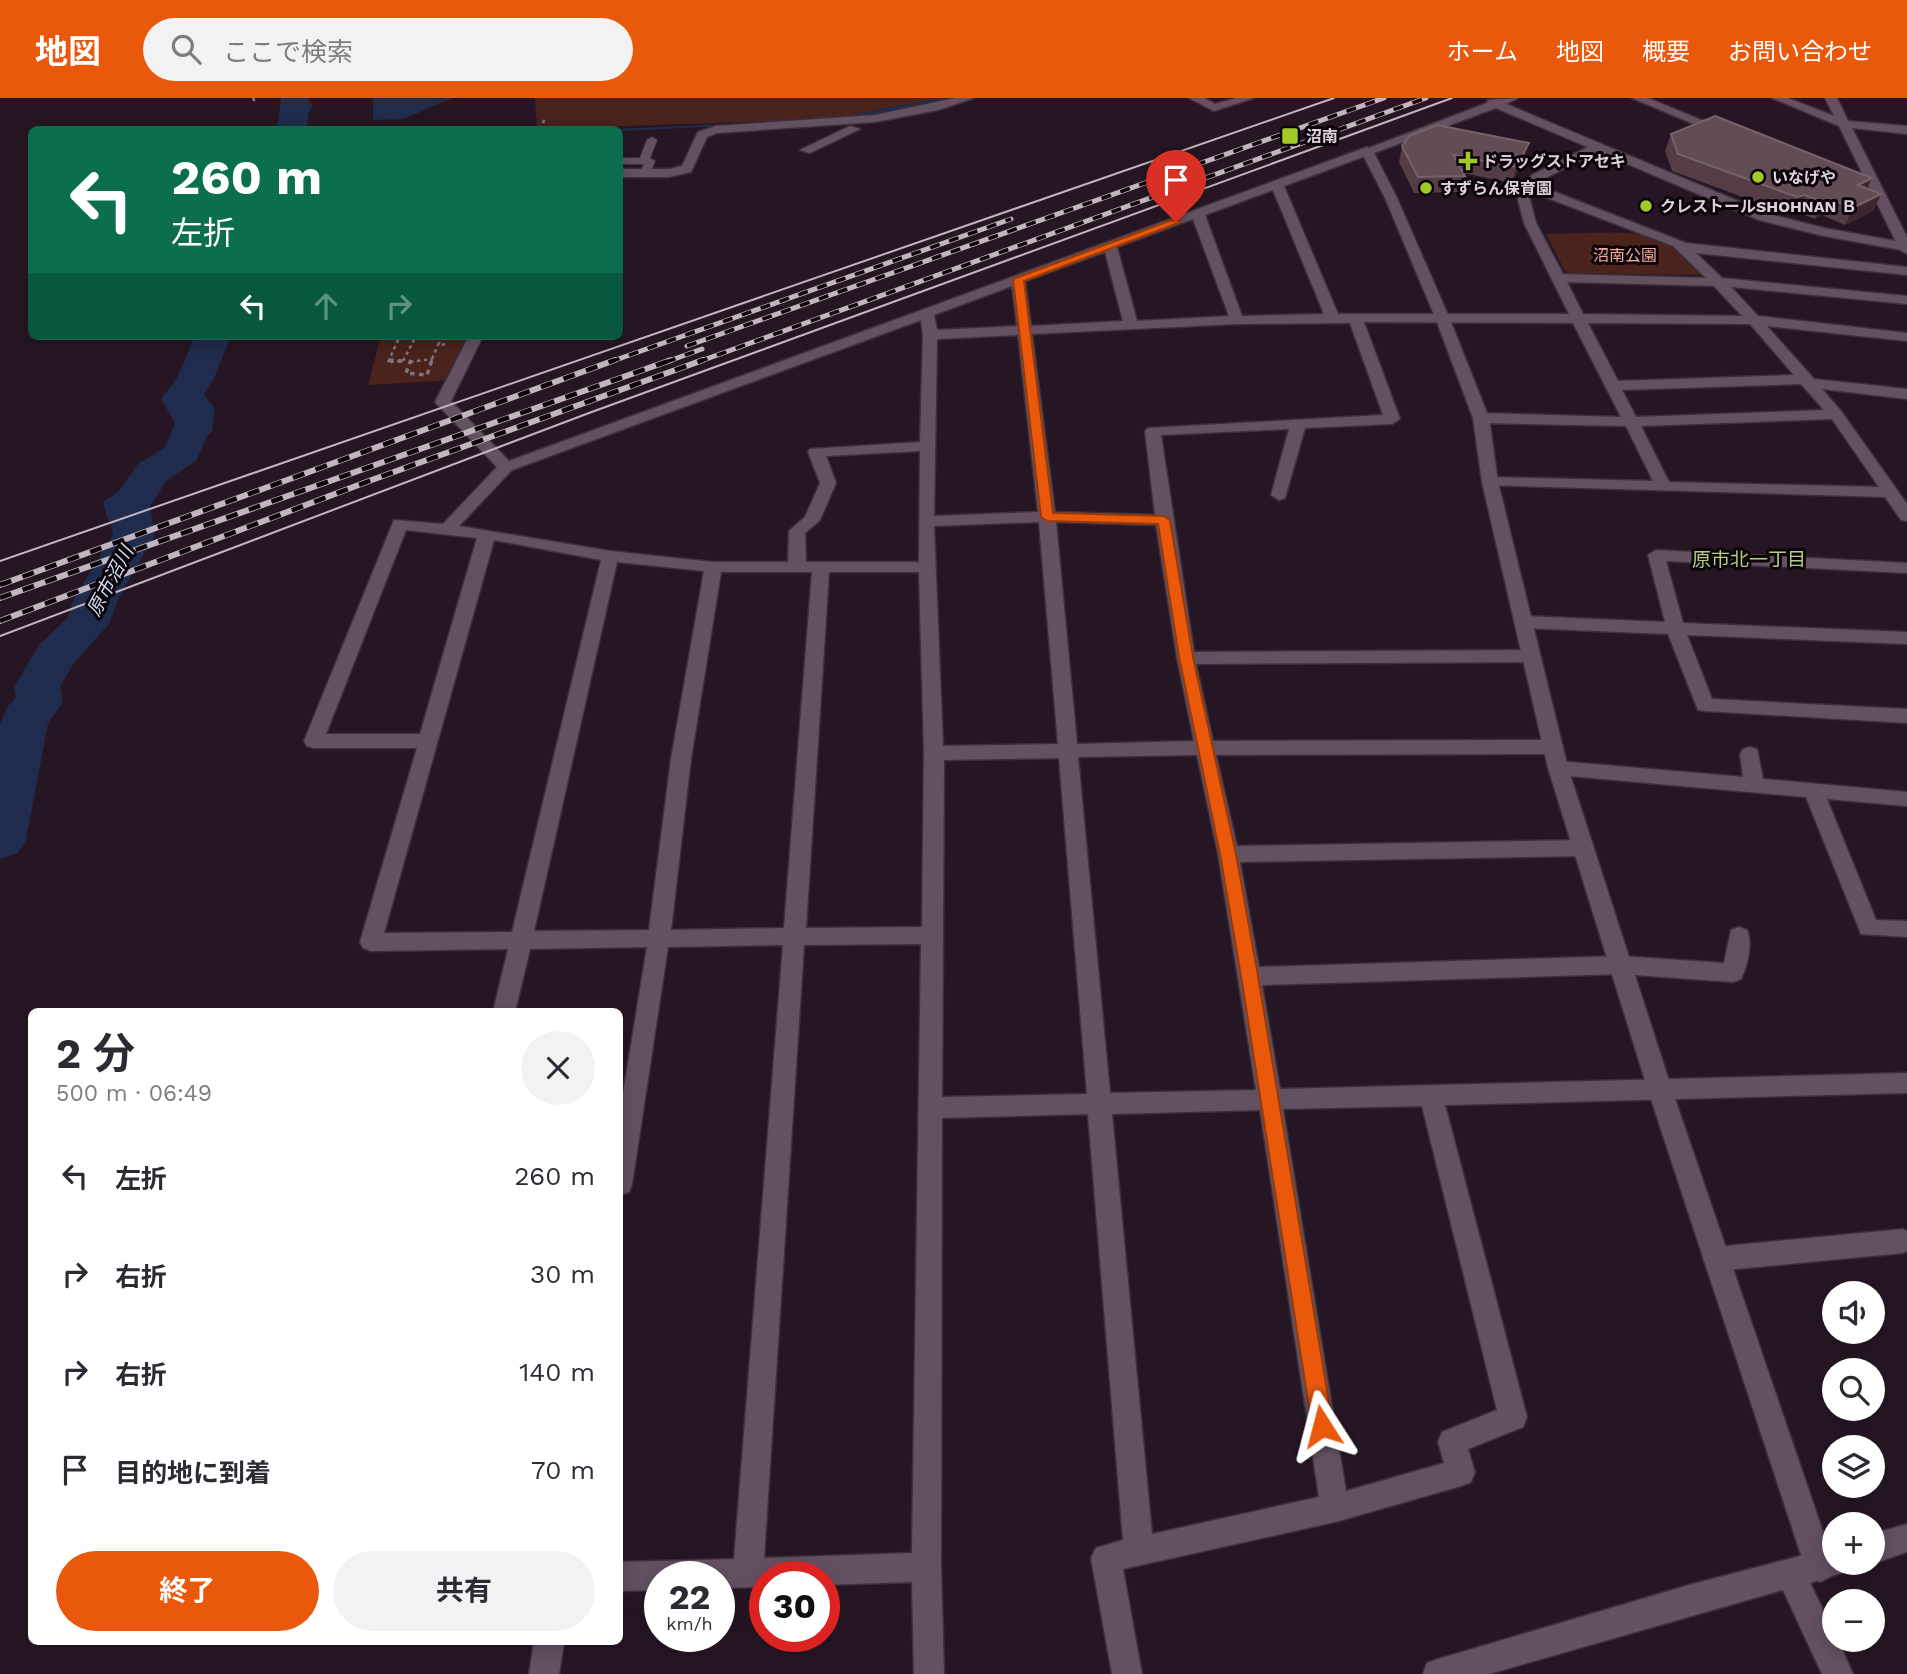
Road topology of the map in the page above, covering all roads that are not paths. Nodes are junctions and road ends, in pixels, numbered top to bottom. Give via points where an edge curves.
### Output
1 (968, 98) edge
2 (1195, 98) edge
3 (1248, 98) edge
4 (1484, 98) edge
5 (1512, 98) edge
6 (1638, 98) edge
7 (1778, 98) edge
8 (1832, 98) edge
9 (1497, 104) junction
10 (882, 116) junction
11 (1844, 124) junction
12 (1907, 130) edge
13 (1737, 137) edge
14 (652, 140) dead end
15 (1597, 147) junction
16 (806, 150) dead end
17 (1367, 151) junction
18 (623, 161) edge
19 (662, 161) dead end
20 (646, 165) junction
21 (623, 172) edge
22 (1277, 185) junction
23 (1528, 186) junction
24 (1198, 214) junction
25 (1110, 246) junction
26 (1682, 247) junction
27 (1906, 248) edge
28 (1907, 271) edge
29 (1558, 278) junction
30 (1018, 279) junction
31 (1718, 282) junction
32 (1907, 300) edge
33 (927, 313) junction
34 (1442, 317) junction
35 (1577, 317) junction
36 (1333, 318) junction
37 (1355, 318) junction
38 (1237, 320) junction
39 (1754, 320) junction
40 (1132, 327) junction
41 (1024, 329) junction
42 (930, 335) junction
43 (1907, 337) edge
44 (474, 340) edge
45 (1807, 381) junction
46 (1615, 386) junction
47 (1907, 394) edge
48 (1836, 414) junction
49 (1481, 418) junction
50 (1630, 422) junction
51 (1298, 424) junction
52 (928, 446) junction
53 (506, 467) junction
54 (1490, 482) junction
55 (1664, 486) junction
56 (1891, 492) junction
57 (1279, 495) dead end
58 (1906, 514) edge
59 (1047, 517) junction
60 (1164, 520) junction
61 (926, 521) junction
62 (446, 530) junction
63 (487, 534) junction
64 (610, 556) junction
65 (713, 567) junction
66 (797, 567) junction
67 (821, 567) junction
68 (928, 567) junction
69 (1907, 568) edge
70 (1523, 622) junction
71 (1675, 628) junction
72 (1907, 638) edge
73 (1531, 656) junction
74 (1186, 657) junction
75 (1907, 716) edge
76 (428, 741) junction
77 (1205, 748) junction
78 (1068, 750) junction
79 (933, 753) junction
80 (1750, 754) dead end
81 (1555, 758) junction
82 (1754, 786) junction
83 (1813, 790) junction
84 (1907, 799) edge
85 (1584, 848) junction
86 (1228, 854) junction
87 (1907, 929) edge
88 (932, 935) junction
89 (793, 936) junction
90 (1739, 936) dead end
91 (660, 937) junction
92 (520, 938) junction
93 (1620, 965) junction
94 (1250, 976) junction
95 (505, 1008) edge
96 (1907, 1083) edge
97 (1660, 1090) junction
98 (1431, 1096) junction
99 (1270, 1100) junction
100 (1098, 1102) junction
101 (931, 1108) junction
102 (623, 1165) edge
103 (1903, 1241) dead end
104 (1716, 1259) junction
105 (1335, 1508) junction
106 (1906, 1540) edge
107 (1885, 1546) edge
108 (1139, 1552) junction
109 (926, 1567) junction
110 (1815, 1567) edge
111 (748, 1573) junction
112 (623, 1577) edge
113 (549, 1645) edge
114 (544, 1674) edge
115 (929, 1674) edge
116 (1127, 1674) edge
117 (1438, 1674) edge
118 (1838, 1674) edge

1 - 10 street
2 - 3 street via 1214,108
4 - 9 street
5 - 9 street
6 - 13 street
7 - 11 street
8 - 11 street
9 - 15 street
9 - 17 street
10 - 16 street
10 - 20 street via 836,125 716,130 702,135 687,169
11 - 12 street
11 - 27 street via 1865,177
14 - 20 lane
15 - 23 street via 1554,166
15 - 27 street via 1764,217
17 - 22 street
17 - 34 street
18 - 20 lane
19 - 20 lane
20 - 21 street
22 - 24 street
22 - 36 street
23 - 26 street
23 - 29 street via 1523,196 1530,223
24 - 25 street
24 - 38 street
25 - 30 street
25 - 40 street
26 - 28 street
26 - 31 street
29 - 31 street
29 - 35 street
30 - 33 street
30 - 41 street
31 - 32 street
31 - 39 street
33 - 42 street
33 - 53 street
34 - 35 street
34 - 37 street
34 - 49 street
35 - 39 street
35 - 46 street
36 - 37 street
36 - 38 street
37 - 51 street via 1392,419
38 - 40 street
39 - 43 street
39 - 45 street
40 - 41 street
41 - 42 street
41 - 59 street
42 - 52 street
44 - 53 street via 443,402
45 - 46 street
45 - 47 street
45 - 48 street
46 - 50 street
48 - 50 street
48 - 56 street
49 - 50 street
49 - 54 street
50 - 55 street
51 - 57 street
51 - 60 street via 1153,431
52 - 61 street
52 - 66 street via 816,452 828,483 812,520 797,531
53 - 62 street
54 - 55 street
54 - 70 street
55 - 56 street
56 - 58 street
59 - 60 street
59 - 61 street
59 - 78 street
60 - 74 street
61 - 68 street
62 - 63 street
62 - 76 street via 400,524 314,741
63 - 64 street
63 - 76 street
64 - 65 street
64 - 92 street
65 - 66 street
65 - 91 street via 681,759
66 - 67 street
67 - 68 street
67 - 89 street
68 - 79 street
69 - 71 street via 1656,555
70 - 71 street
70 - 73 street
71 - 72 street
71 - 75 street via 1705,705
73 - 74 street
73 - 81 street
74 - 77 street
76 - 92 street via 371,942
77 - 78 street
77 - 81 street
77 - 86 street
78 - 79 street
78 - 100 street
79 - 88 street
80 - 82 street
81 - 82 street
81 - 85 street
82 - 83 street
83 - 84 street
83 - 87 street via 1869,928
85 - 86 street
85 - 93 street
86 - 94 street
88 - 89 street
88 - 101 street
89 - 91 street
89 - 111 street
90 - 93 street via 1733,973
91 - 92 street
91 - 102 street
92 - 95 street
93 - 94 street
93 - 97 street
94 - 99 street
96 - 97 street
97 - 98 street
97 - 104 street
98 - 99 street
98 - 105 street via 1513,1417 1452,1442 1461,1472
99 - 100 street
99 - 105 street
100 - 101 street
100 - 108 street
101 - 109 street
103 - 104 street
104 - 110 street
105 - 108 street
106 - 107 street
108 - 116 street via 1106,1558
109 - 111 street
109 - 115 street
110 - 117 street
110 - 118 street
111 - 112 street
113 - 114 street

